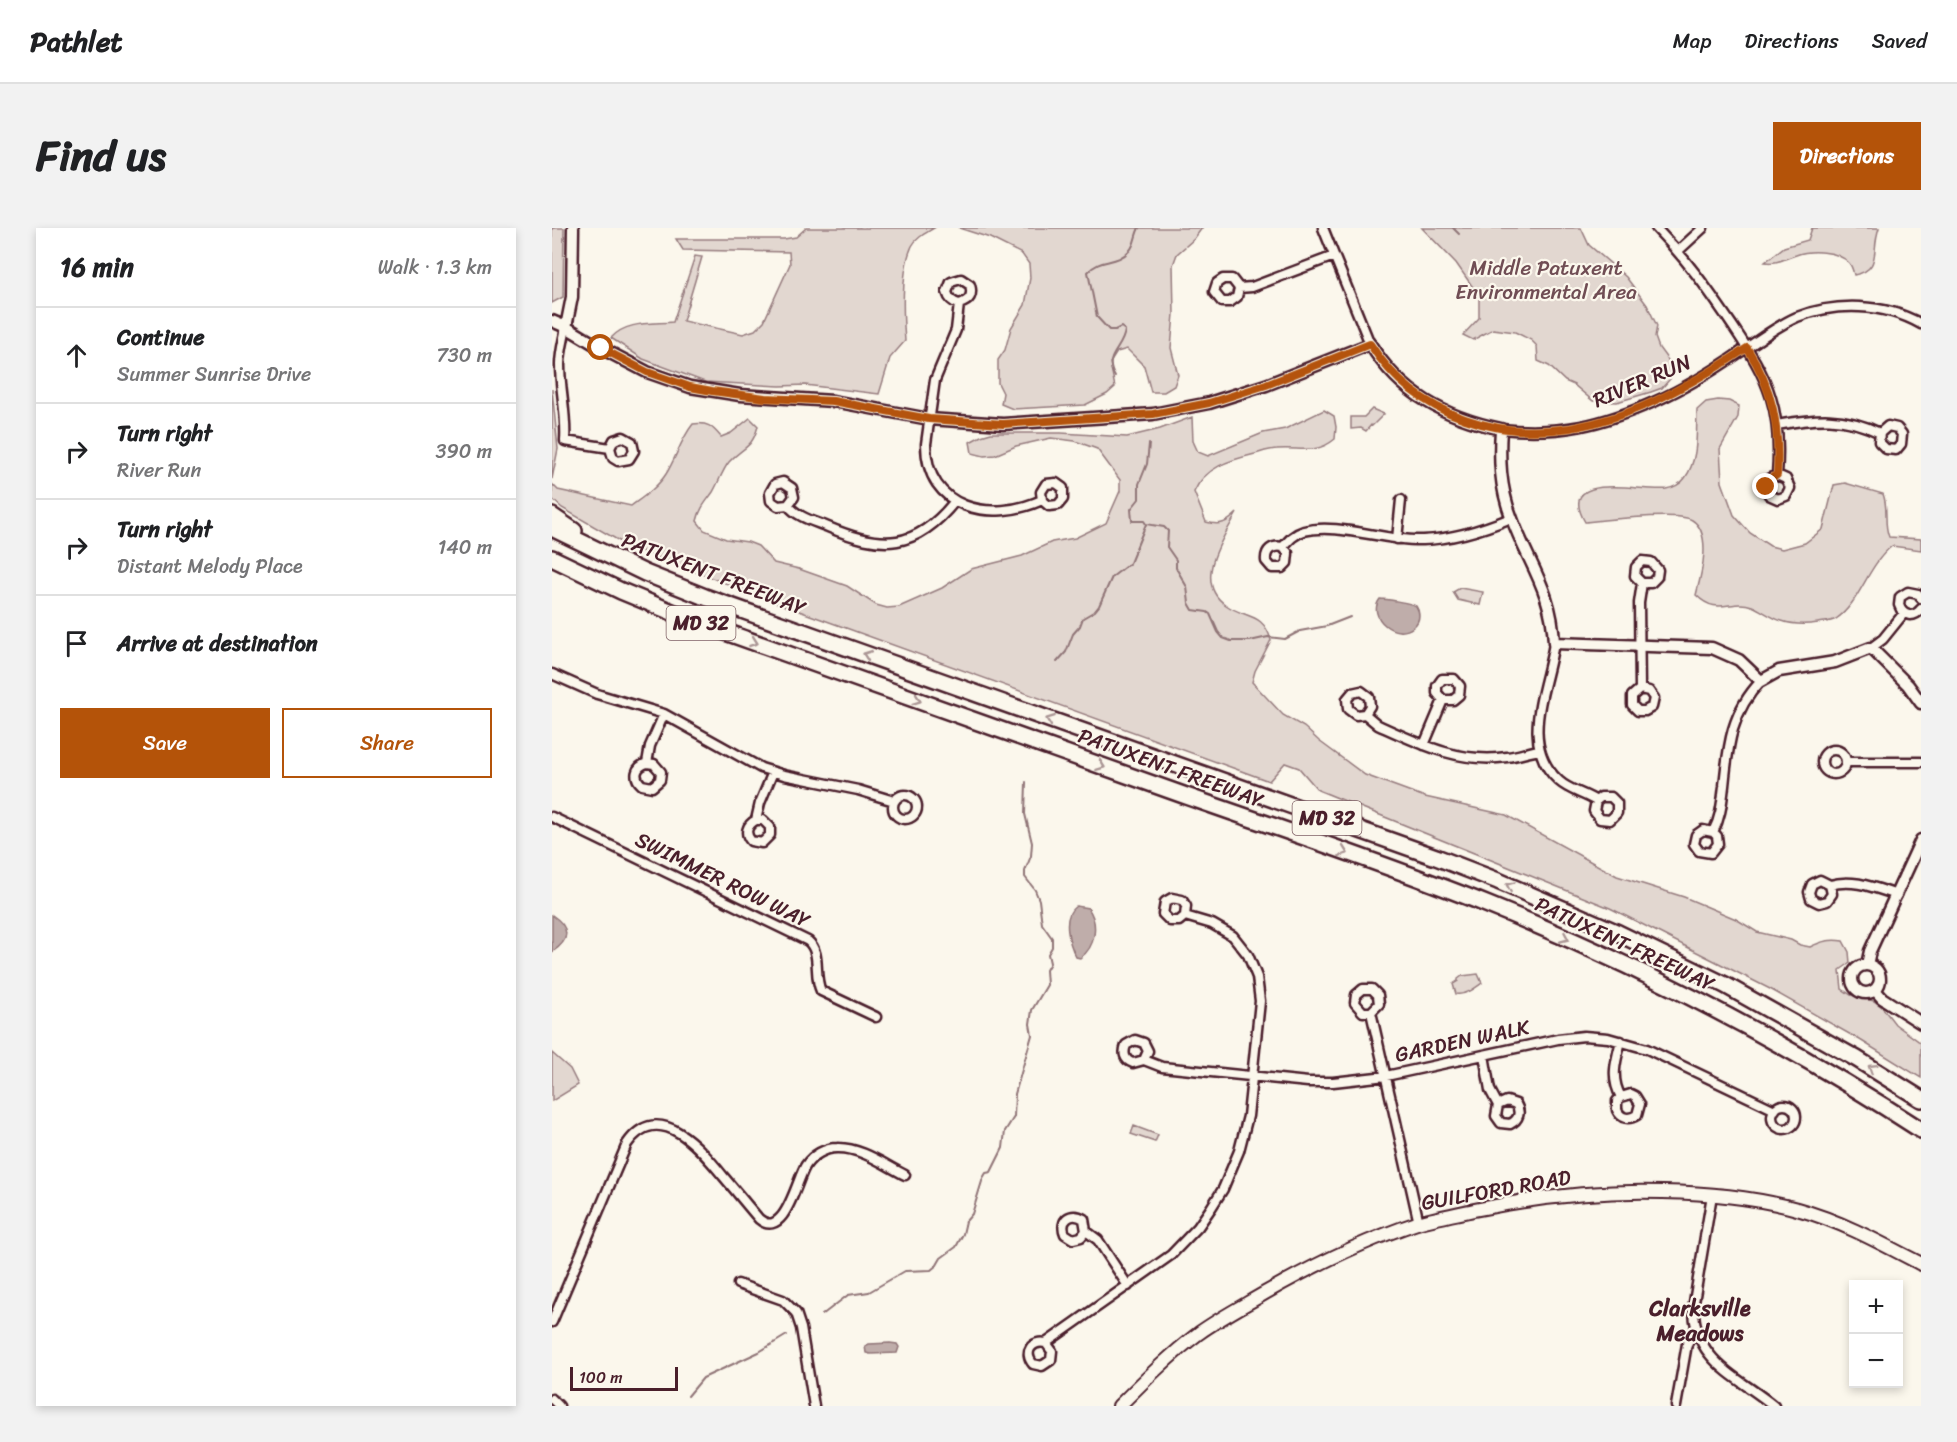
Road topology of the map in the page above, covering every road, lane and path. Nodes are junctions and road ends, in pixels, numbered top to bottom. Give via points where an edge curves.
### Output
1 (573, 228) edge
2 (1323, 228) edge
3 (1656, 228) edge
4 (1703, 228) edge
5 (1678, 251) junction
6 (1334, 256) junction
7 (1239, 288) dead end
8 (959, 304) dead end
9 (552, 314) edge
10 (1920, 320) edge
11 (552, 321) edge
12 (566, 327) junction
13 (1370, 344) junction
14 (1747, 348) junction
15 (929, 419) junction
16 (1777, 424) junction
17 (1501, 429) junction
18 (1880, 433) dead end
19 (610, 448) dead end
20 (1777, 475) dead end
21 (1042, 500) dead end
22 (1401, 500) dead end
23 (955, 501) junction
24 (788, 505) dead end
25 (552, 516) edge
26 (1511, 518) junction
27 (552, 528) edge
28 (1397, 539) junction
29 (1283, 547) dead end
30 (552, 558) edge
31 (552, 564) edge
32 (1642, 583) dead end
33 (621, 591) junction
34 (705, 597) junction
35 (1921, 598) edge
36 (1921, 609) edge
37 (1904, 613) junction
38 (1554, 644) junction
39 (1639, 646) junction
40 (1871, 648) junction
41 (552, 674) edge
42 (1761, 681) junction
43 (1640, 689) dead end
44 (1443, 700) dead end
45 (1921, 703) edge
46 (664, 714) junction
47 (1365, 714) dead end
48 (1424, 745) junction
49 (1539, 750) junction
50 (1846, 762) dead end
51 (1921, 762) edge
52 (647, 763) dead end
53 (773, 772) junction
54 (894, 801) dead end
55 (1596, 801) dead end
56 (552, 818) edge
57 (756, 820) dead end
58 (1713, 832) dead end
59 (1921, 840) edge
60 (1830, 885) dead end
61 (1897, 895) junction
62 (1185, 916) dead end
63 (1867, 965) junction
64 (1875, 990) junction
65 (1371, 1012) dead end
66 (876, 1017) dead end
67 (1921, 1023) edge
68 (1621, 1041) junction
69 (1484, 1055) junction
70 (1144, 1060) dead end
71 (1252, 1076) junction
72 (1386, 1076) junction
73 (1621, 1096) dead end
74 (1921, 1100) edge
75 (1498, 1105) dead end
76 (1775, 1110) dead end
77 (1921, 1130) edge
78 (905, 1175) dead end
79 (1712, 1195) junction
80 (1419, 1223) junction
81 (1086, 1231) dead end
82 (1921, 1264) edge
83 (738, 1284) dead end
84 (1128, 1286) junction
85 (552, 1322) edge
86 (1696, 1328) junction
87 (1046, 1343) dead end
88 (552, 1399) edge
89 (559, 1406) edge
90 (814, 1406) edge
91 (1119, 1406) edge
92 (1676, 1406) edge
93 (1774, 1406) edge

1 - 12 street via 572,297
2 - 6 street, RIVER RUN
3 - 5 street
4 - 5 street
5 - 14 street
6 - 7 street via 1252,287
6 - 13 street, RIVER RUN
8 - 15 street via 956,330 935,380
9 - 12 street
10 - 14 street, RIVER RUN via 1875,309 1824,309 1784,323
11 - 12 street
12 - 15 street via 639,368 690,387 748,396 833,401
12 - 19 street via 560,368 565,441
13 - 15 street via 1235,396 1172,411 1003,424
13 - 17 street, RIVER RUN via 1393,375 1428,402 1458,417
14 - 16 street via 1763,375
14 - 17 street, RIVER RUN via 1683,388 1614,418 1563,430
15 - 23 street via 928,464 939,486
16 - 18 street via 1839,419
16 - 20 street
17 - 26 street via 1500,475
21 - 23 street via 1020,509 995,512
22 - 28 street
23 - 24 street via 928,528 907,539 882,543 853,538 800,516
25 - 34 highway via 594,543
26 - 28 street via 1455,537
26 - 38 street via 1546,593
27 - 34 highway, PATUXENT FREEWAY / MD 32
28 - 29 street via 1329,529 1298,533
30 - 33 highway, PATUXENT FREEWAY / MD 32
31 - 33 highway
32 - 39 street
33 -> 77 highway, PATUXENT FREEWAY / MD 32 via 689,619 1486,904 1607,956 1713,1008
74 -> 34 highway, PATUXENT FREEWAY / MD 32 via 1725,985 1498,881
35 - 37 street via 1913,592 1904,594 1899,601
36 - 37 street via 1914,615
37 - 40 street
38 - 39 street
38 - 49 street via 1537,723
39 - 42 street via 1712,648 1739,660
39 - 43 street
40 - 42 street via 1835,662 1779,671
40 - 45 street
41 - 46 street via 597,694
42 - 58 street via 1748,695 1734,723 1720,815
44 - 48 street
46 - 52 street
46 - 53 street
47 - 48 street via 1378,725
48 - 49 street via 1473,758 1508,757
49 - 55 street via 1558,780
50 - 51 street
53 - 54 street
53 - 57 street
56 - 66 street, SWIMMER ROW WAY via 808,941 815,949 821,991
59 - 61 street
60 - 61 street via 1853,882
61 - 63 street
62 - 71 street via 1224,930 1243,948 1254,966 1260,1001
63 - 64 street via 1880,976
63 - 64 street via 1854,971 1852,983 1861,993
64 - 67 street
65 - 72 street
68 - 69 street, GARDEN WALK via 1584,1036
68 - 73 street via 1614,1075
68 - 76 street, GARDEN WALK via 1647,1049
69 - 72 street, GARDEN WALK
69 - 75 street via 1490,1090
70 - 71 street, GARDEN WALK via 1162,1067
71 - 72 street, GARDEN WALK via 1324,1082
71 - 84 street via 1245,1132 1223,1189 1184,1242
72 - 80 street
78 - 85 street via 855,1150 830,1148 808,1162 780,1219 767,1223 759,1219 687,1137 669,1127 642,1129 627,1144
79 - 80 main road, GUILFORD ROAD via 1586,1193
79 - 82 main road, GUILFORD ROAD via 1760,1200 1820,1216
79 - 86 street via 1694,1302
80 - 91 main road, GUILFORD ROAD via 1351,1248 1217,1321 1172,1355
81 - 84 street via 1098,1240
83 - 90 street via 783,1300 796,1313
84 - 87 street
86 - 92 street via 1687,1344
86 - 93 street via 1715,1362
88 - 89 street

